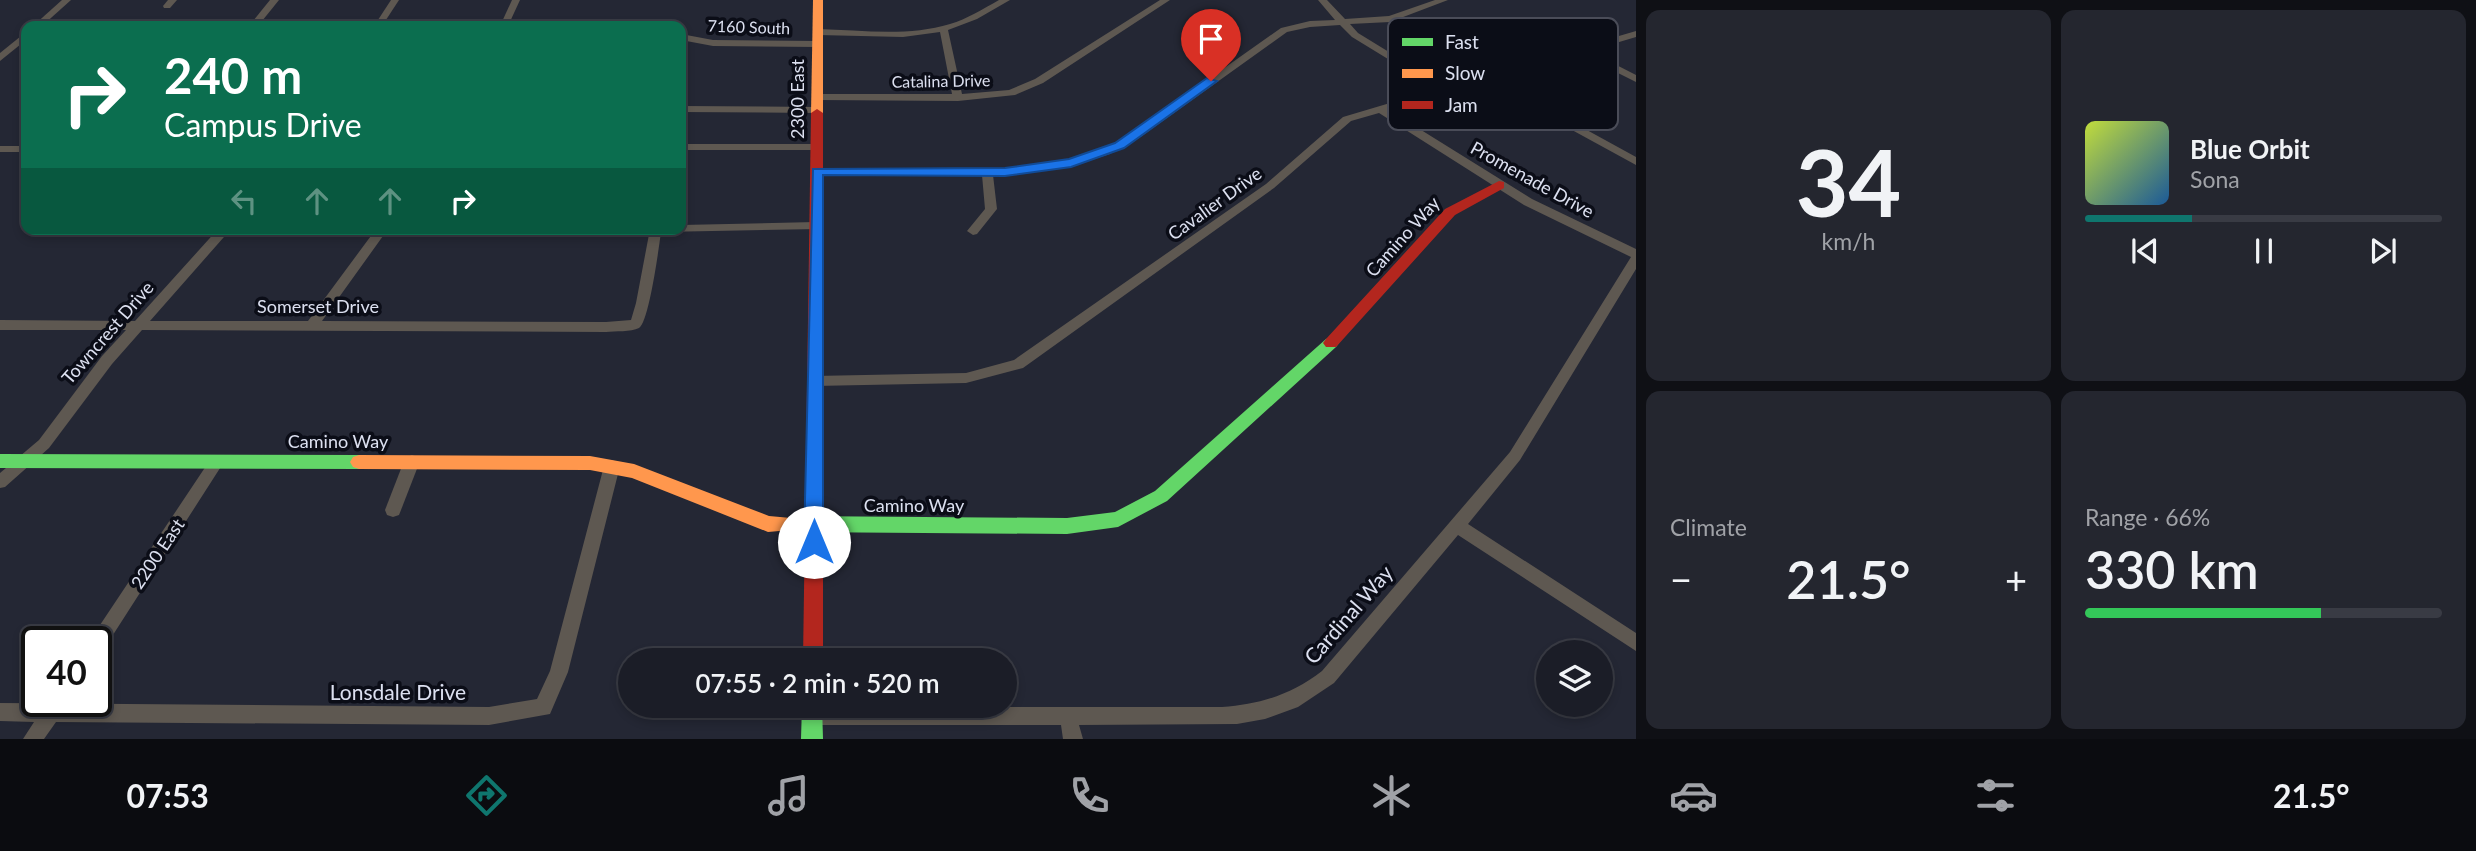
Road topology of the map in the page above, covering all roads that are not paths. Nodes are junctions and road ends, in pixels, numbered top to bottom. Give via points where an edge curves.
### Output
1 (67, 0) edge
2 (275, 0) edge
3 (395, 0) edge
4 (516, 0) edge
5 (818, 0) edge
6 (1006, 0) edge
7 (1166, 0) edge
8 (1322, 0) edge
9 (1444, 0) edge
10 (1393, 18) edge
11 (1388, 19) edge
12 (43, 21) edge
13 (257, 21) edge
14 (381, 21) edge
15 (506, 21) edge
16 (1340, 23) junction
17 (942, 29) junction
18 (1636, 34) edge
19 (686, 38) edge
20 (818, 38) junction
21 (21, 39) edge
22 (1618, 39) edge
23 (1388, 56) edge
24 (0, 58) edge
25 (1618, 70) edge
26 (1636, 79) edge
27 (958, 97) junction
28 (817, 103) junction
29 (1388, 105) edge
30 (1379, 108) junction
31 (686, 109) edge
32 (1388, 114) edge
33 (1413, 130) edge
34 (1578, 130) edge
35 (686, 147) edge
36 (817, 147) junction
37 (0, 149) edge
38 (21, 149) edge
39 (1636, 162) edge
40 (817, 172) junction
41 (987, 172) junction
42 (1499, 185) junction
43 (816, 226) junction
44 (686, 229) edge
45 (973, 231) dead end
46 (220, 235) edge
47 (378, 235) edge
48 (655, 235) edge
49 (1636, 257) edge
50 (0, 326) edge
51 (138, 326) junction
52 (312, 326) junction
53 (814, 381) junction
54 (218, 460) junction
55 (0, 461) edge
56 (23, 461) junction
57 (412, 461) junction
58 (612, 466) junction
59 (0, 482) edge
60 (393, 510) dead end
61 (814, 525) junction
62 (1458, 526) junction
63 (109, 626) edge
64 (1636, 643) edge
65 (813, 648) edge
66 (112, 708) edge
67 (21, 710) edge
68 (0, 712) edge
69 (1017, 715) edge
70 (1068, 716) junction
71 (47, 717) edge
72 (812, 718) edge
73 (33, 739) edge
74 (811, 739) edge
75 (1073, 739) edge

1 - 12 street
2 - 13 street
3 - 14 street
4 - 15 street
5 - 20 street, 2300 East
6 - 17 street, 7160 South
7 - 27 street, Catalina Drive via 1023,89 996,96
8 - 16 street
9 - 10 street
11 - 16 street
16 - 23 street
16 - 41 street via 1300,25 1275,34 1149,127 1106,152 1050,167
17 - 20 street, 7160 South
17 - 27 street via 947,33
18 - 22 street, Cavalier Drive
19 - 20 street, 7160 South via 722,44
20 - 28 street, 2300 East
21 - 24 street
25 - 26 street
27 - 28 street, Catalina Drive
28 - 31 street, Catalina Drive
28 - 36 street, 2300 East
29 - 30 street, Cavalier Drive
30 - 32 street, Promenade Drive
30 - 53 street, Cavalier Drive via 1347,119 1270,186 1018,363 966,378
33 - 42 street, Promenade Drive
34 - 39 street
35 - 36 street
36 - 40 street, 2300 East
37 - 38 street
40 - 41 street
40 - 43 street, 2300 East
41 - 45 street via 991,209
42 - 49 street, Promenade Drive
42 - 61 street, Camino Way via 1450,212 1347,329 1141,509 1104,522 1067,526
43 - 44 street
43 - 53 street, 2300 East
46 - 51 street, Towncrest Drive
47 - 52 street
48 - 52 street, Somerset Drive via 636,324
49 - 62 street, Cardinal Way via 1523,444
50 - 51 street, Somerset Drive
51 - 52 street, Somerset Drive
51 - 56 street, Towncrest Drive via 44,444
53 - 61 street, 2300 East
54 - 56 street, Camino Way
54 - 57 street, Camino Way
54 - 63 street, 2200 East
55 - 56 street, Camino Way
56 - 59 street, Towncrest Drive
57 - 58 street, Camino Way
57 - 60 street
58 - 61 street, Camino Way via 747,519
58 - 66 street, Lonsdale Drive via 559,672 543,707 489,716
61 - 65 street, 2300 East
62 - 64 street
62 - 70 street, Cardinal Way via 1328,677 1283,705 1223,716
67 - 68 street, Lonsdale Drive
69 - 70 street, Cardinal Way
70 - 75 street
71 - 73 street
72 - 74 street

